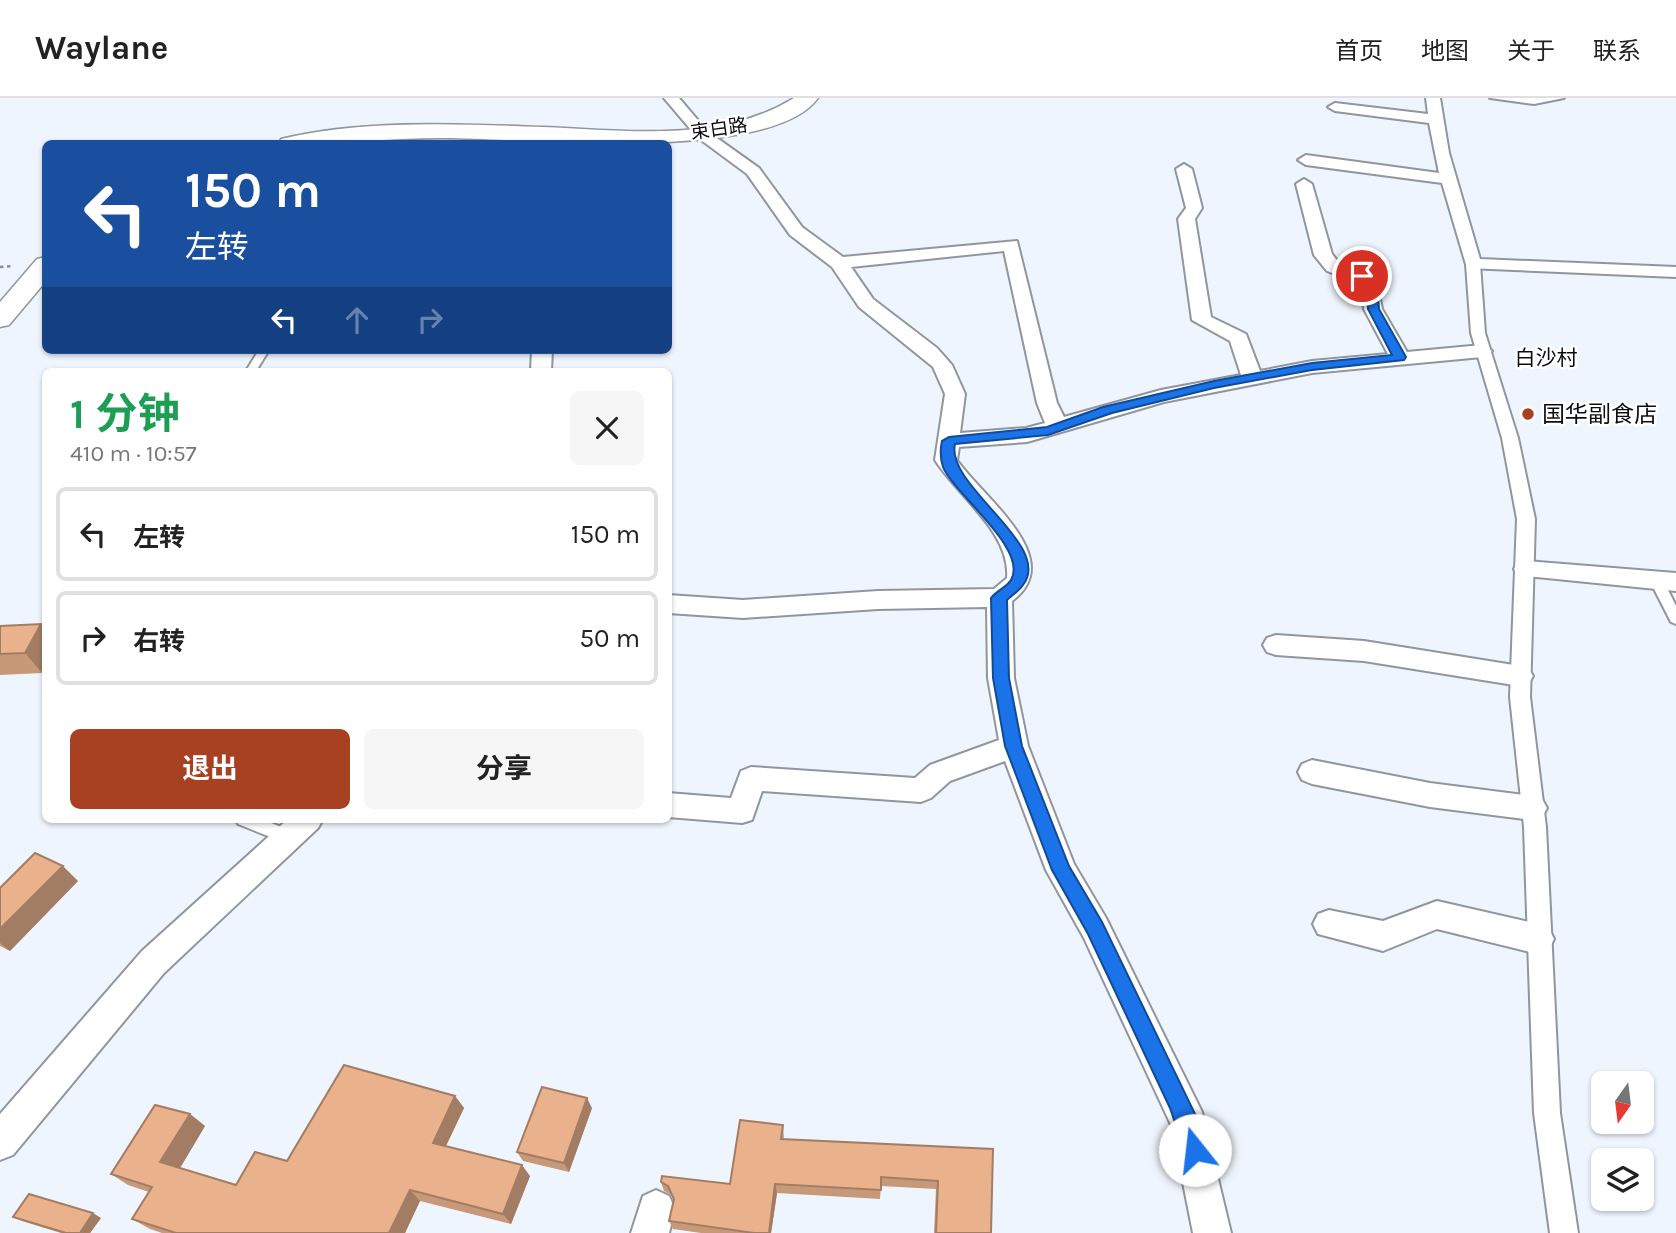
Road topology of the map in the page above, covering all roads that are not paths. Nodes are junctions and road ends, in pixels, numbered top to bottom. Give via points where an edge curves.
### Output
1 (671, 98) edge
2 (808, 98) edge
3 (1433, 98) edge
4 (1494, 98) edge
5 (1560, 98) edge
6 (1335, 107) dead end
7 (1436, 119) junction
8 (702, 134) junction
9 (615, 139) edge
10 (323, 140) edge
11 (1306, 160) dead end
12 (1184, 169) dead end
13 (1448, 178) junction
14 (1304, 184) dead end
15 (839, 262) junction
16 (1473, 264) junction
17 (42, 269) edge
18 (1676, 272) edge
19 (0, 319) edge
20 (1482, 351) junction
21 (1400, 357) junction
22 (1252, 377) junction
23 (1058, 428) junction
24 (949, 441) junction
25 (1526, 569) junction
26 (1667, 582) edge
27 (999, 598) junction
28 (672, 604) edge
29 (1676, 619) edge
30 (1276, 645) dead end
31 (1520, 676) junction
32 (1014, 746) junction
33 (1312, 772) dead end
34 (672, 805) edge
35 (1532, 808) junction
36 (268, 823) edge
37 (298, 828) edge
38 (1329, 924) dead end
39 (1538, 939) junction
40 (0, 1142) edge
41 (1212, 1233) edge
42 (1564, 1233) edge

1 - 8 street
2 - 8 main road, 束白路 via 760,123
3 - 7 street
4 - 5 lane via 1539,102
6 - 7 street
7 - 13 street
8 - 9 main road, 束白路
8 - 15 street via 753,171 796,231
9 - 10 main road, 束白路 via 392,132
11 - 13 street
12 - 22 street via 1194,208 1186,219 1202,320 1239,338
13 - 16 street
14 - 21 street via 1323,255 1334,267 1370,281 1373,309
15 - 23 street via 1012,245 1047,403
15 - 24 street via 866,303 930,352 946,372 955,394
16 - 18 street
16 - 20 street
17 - 19 main road
20 - 21 street
20 - 25 street via 1513,452 1526,519
21 - 22 street
22 - 23 street via 1108,410
23 - 24 street
24 - 27 street via 946,460 950,468 1017,554 1018,582
25 - 26 street
25 - 31 street
26 - 29 lane
27 - 28 street via 743,609
27 - 32 street via 1001,678
30 - 31 street via 1364,651
31 - 35 street
32 - 34 street via 940,773 921,790 751,779 742,811
32 - 41 street via 1061,870 1095,928 1189,1125
33 - 35 street via 1430,795
35 - 39 street
36 - 37 lane
37 - 40 street via 153,962
38 - 39 street via 1382,936 1437,915
39 - 42 street via 1547,1113

